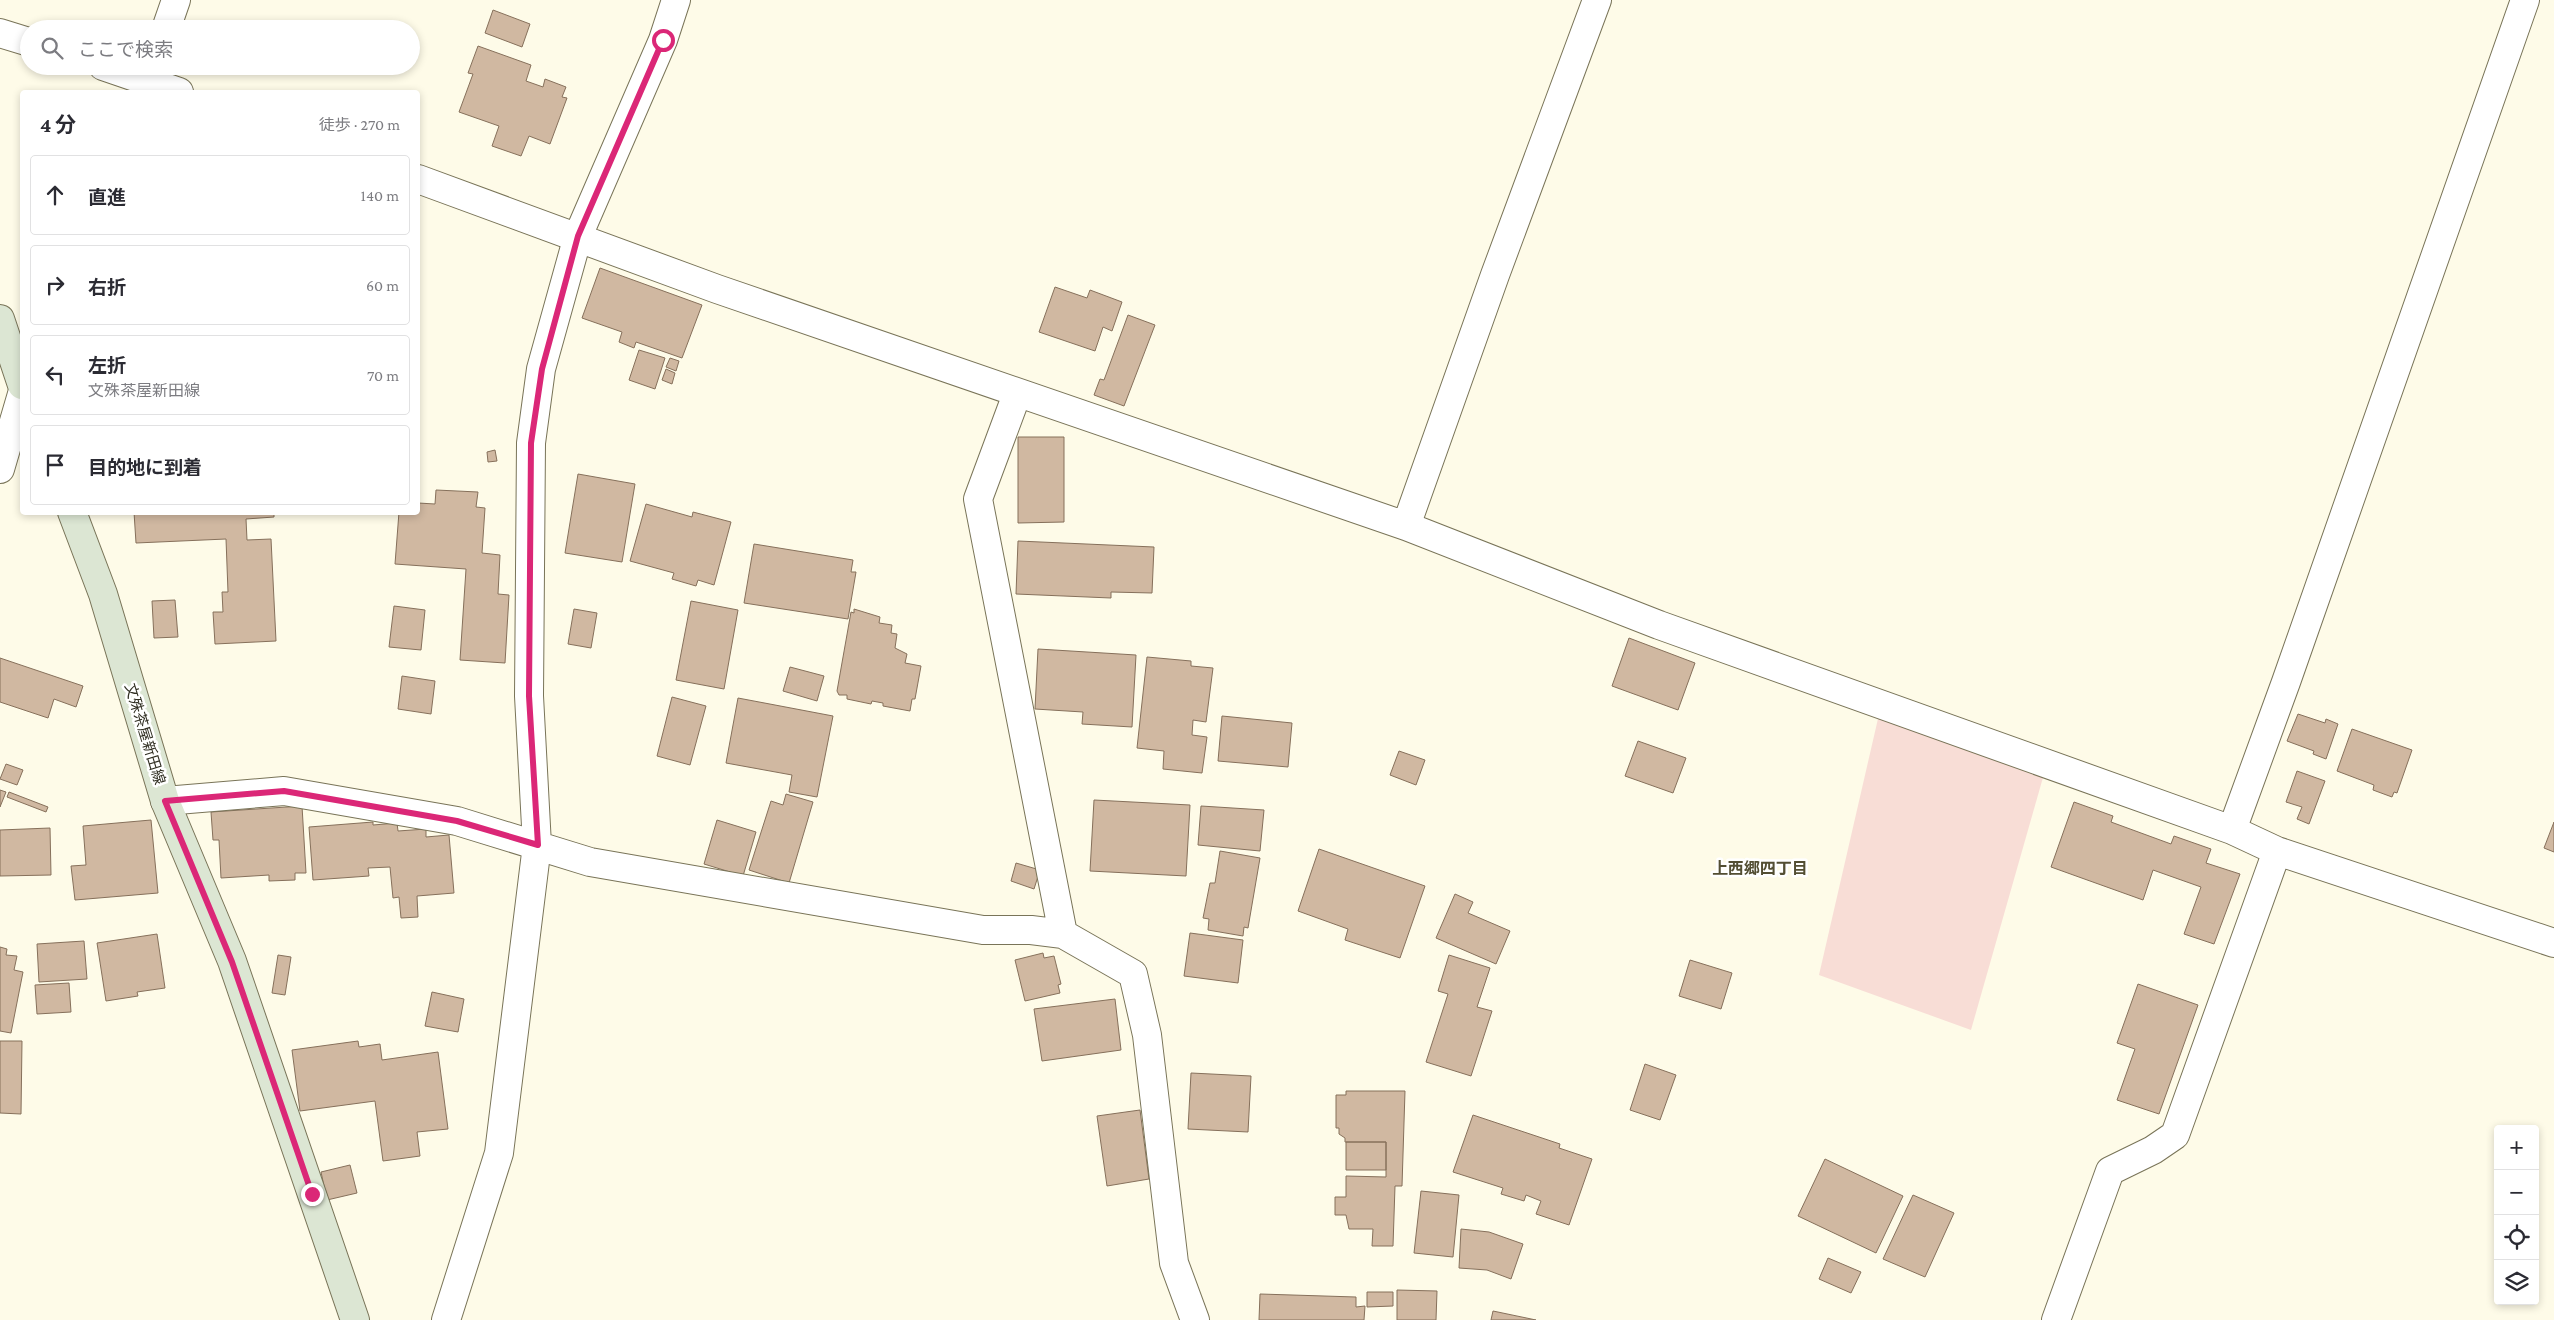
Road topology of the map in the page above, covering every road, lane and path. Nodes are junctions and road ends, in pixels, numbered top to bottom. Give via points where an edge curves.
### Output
1 (176, 0) edge
2 (676, 0) edge
3 (1597, 0) edge
4 (2525, 0) edge
5 (169, 20) edge
6 (0, 33) edge
7 (20, 39) edge
8 (153, 75) edge
9 (176, 90) edge
10 (420, 180) edge
11 (578, 236) junction
12 (0, 318) edge
13 (20, 379) edge
14 (1017, 394) junction
15 (20, 401) edge
16 (0, 470) edge
17 (73, 515) edge
18 (1406, 526) junction
19 (165, 801) junction
20 (2232, 830) junction
21 (538, 845) junction
22 (2277, 851) junction
23 (1063, 934) junction
24 (2554, 943) edge
25 (1187, 1313) edge
26 (355, 1320) edge
27 (446, 1320) edge
28 (2056, 1320) edge

1 - 5 street
2 - 11 street via 663,40
3 - 18 street
4 - 20 street
6 - 7 street
8 - 9 street
10 - 11 street
11 - 14 street via 726,292
11 - 21 street via 542,369 531,443 529,696
12 - 13 main road
14 - 18 street
14 - 23 street via 978,499
15 - 16 street
17 - 19 main road, 文殊茶屋新田線 via 103,594
18 - 20 street via 1659,625
19 - 21 street via 284,791 457,821
19 - 26 main road, 文殊茶屋新田線 via 232,962
20 - 22 street
21 - 23 street via 590,862 973,929
21 - 27 street via 499,1154
22 - 24 street
22 - 28 street via 2175,1135 2110,1171
23 - 25 street via 1133,974 1147,1035 1174,1263

